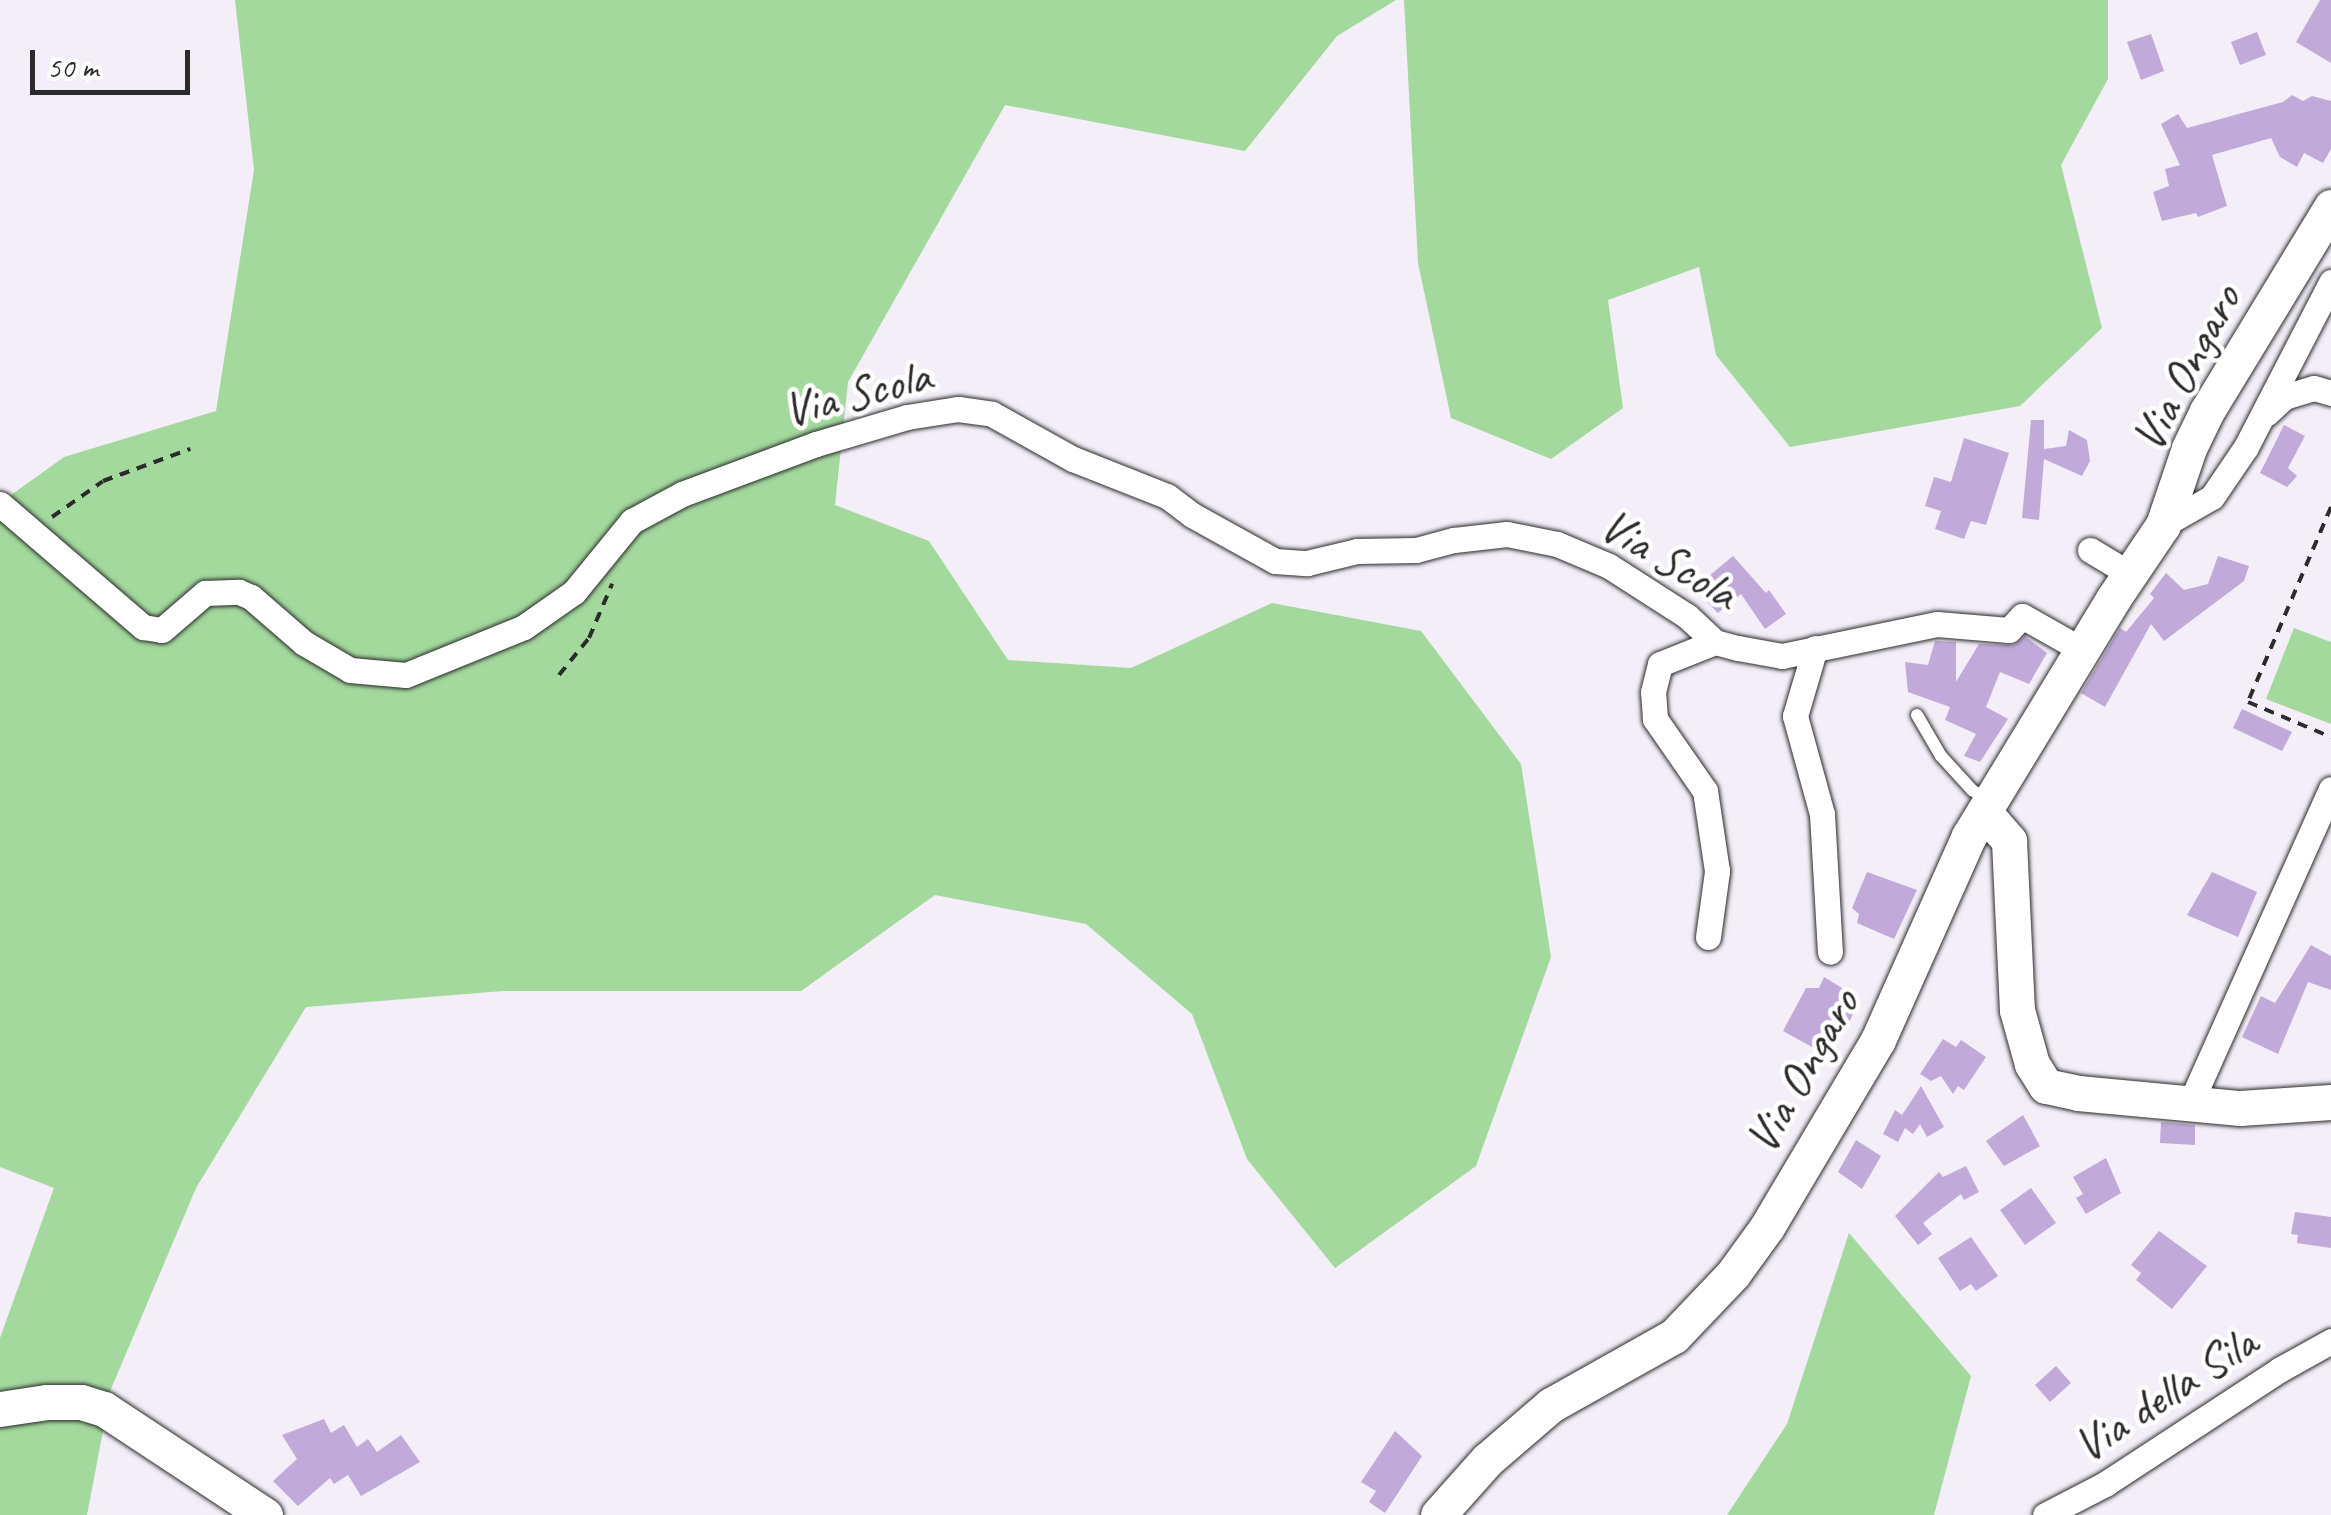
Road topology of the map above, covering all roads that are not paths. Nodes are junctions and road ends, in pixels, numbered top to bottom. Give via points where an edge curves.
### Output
1 (2331, 207) edge
2 (2331, 282) edge
3 (2331, 393) edge
4 (2260, 420) junction
5 (0, 504) edge
6 (2163, 525) junction
7 (2090, 550) dead end
8 (2130, 574) junction
9 (1715, 642) junction
10 (1815, 648) junction
11 (2082, 650) junction
12 (1918, 715) dead end
13 (2331, 788) edge
14 (1988, 808) junction
15 (1708, 937) dead end
16 (1830, 952) dead end
17 (2331, 1102) edge
18 (2190, 1104) junction
19 (2331, 1341) edge
20 (0, 1409) edge
21 (265, 1515) edge
22 (1438, 1515) edge
23 (2045, 1515) edge

1 - 6 main road, Via Ongaro via 2207,411
2 - 4 street
3 - 4 street via 2314,388 2284,398
4 - 6 street via 2212,496
5 - 9 street, Via Scola via 144,628 162,630 206,593 239,592 350,670 406,675 524,627 574,592 632,521 682,494 907,416 958,410 992,414 1073,459 1129,478 1275,561 1308,563 1506,534 1557,544 1608,566
6 - 8 main road, Via Ongaro
7 - 8 street
8 - 11 main road, Via Ongaro
9 - 10 street, Via Scola via 1782,656
9 - 15 street via 1660,664 1653,692 1655,719 1704,790 1717,871
10 - 11 street, Via Scola via 1937,624 2010,630 2022,616
10 - 16 street via 1795,716 1822,814
11 - 14 main road, Via Ongaro
12 - 14 lane via 1941,756
13 - 18 street
14 - 18 main road via 2010,840 2017,1010 2032,1064 2046,1086
14 - 22 main road, Via Ongaro via 1969,836 1878,1040 1733,1274 1674,1336 1526,1425
17 - 18 main road
19 - 23 street, Via della Sila via 2093,1492
20 - 21 main road via 48,1402 104,1408

